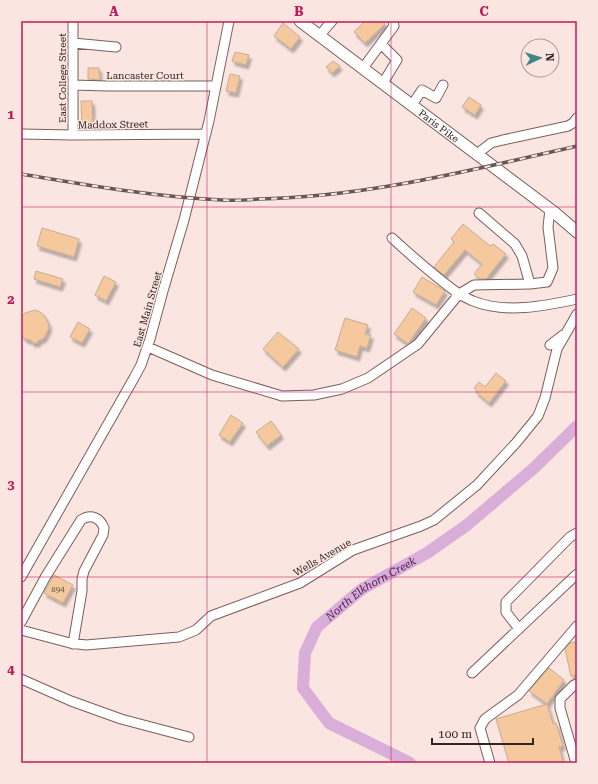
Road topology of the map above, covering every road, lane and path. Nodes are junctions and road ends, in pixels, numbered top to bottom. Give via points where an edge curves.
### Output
1 (73, 21) edge
2 (229, 21) edge
3 (300, 21) edge
4 (332, 21) edge
5 (393, 21) edge
6 (320, 36) junction
7 (73, 43) junction
8 (381, 44) junction
9 (116, 47) dead end
10 (363, 68) junction
11 (383, 83) junction
12 (73, 85) junction
13 (216, 86) junction
14 (443, 86) dead end
15 (412, 105) junction
16 (577, 118) edge
17 (21, 134) edge
18 (206, 134) junction
19 (73, 135) junction
20 (477, 154) junction
21 (550, 209) junction
22 (479, 213) dead end
23 (577, 232) edge
24 (392, 238) dead end
25 (530, 284) junction
26 (459, 294) junction
27 (577, 299) edge
28 (577, 314) edge
29 (567, 332) junction
30 (550, 345) dead end
31 (148, 347) junction
32 (577, 533) edge
33 (577, 574) edge
34 (21, 577) edge
35 (21, 622) edge
36 (577, 626) edge
37 (21, 630) edge
38 (518, 630) junction
39 (73, 644) junction
40 (472, 673) dead end
41 (21, 679) edge
42 (577, 684) edge
43 (189, 737) dead end
44 (490, 763) edge
45 (576, 763) edge

1 - 7 street, East College Street
2 - 13 street, East Main Street
3 - 6 main road, Paris Pike
4 - 6 street
5 - 8 street via 394,26
6 - 10 main road, Paris Pike
7 - 9 street
7 - 12 street, East College Street
8 - 10 street
8 - 11 street via 397,60
10 - 11 main road, Paris Pike
11 - 15 main road, Paris Pike
12 - 13 street, Lancaster Court
12 - 19 street, East College Street
13 - 18 street, East Main Street
14 - 15 street via 436,98 422,90
15 - 20 main road, Paris Pike
16 - 20 street via 568,126 491,143
17 - 19 street, Maddox Street
18 - 19 street, Maddox Street
18 - 31 street, East Main Street
20 - 21 main road, Paris Pike
21 - 23 main road, Paris Pike
21 - 25 street via 548,227 553,268 547,282
22 - 25 street via 515,244 522,256
24 - 26 street via 435,277
25 - 26 street via 474,285
26 - 27 street via 478,303 513,308 533,308
26 - 31 street via 418,344 368,378 342,390 314,395 282,396 212,375
28 - 29 street, Wells Avenue
29 - 30 street
29 - 39 street, Wells Avenue via 557,349 538,416 477,485 434,520 353,550 300,583 211,616 196,630 179,637 109,644
31 - 34 street, East Main Street via 141,366
32 - 38 street via 570,537 506,602 506,612
33 - 38 street
35 - 39 street via 46,576 82,520 92,516 98,519 104,528 103,535 84,571
36 - 44 street via 518,695 485,719 480,728
37 - 39 street, Wells Avenue
38 - 40 street
41 - 43 street via 121,719
42 - 45 street via 560,699 560,708

